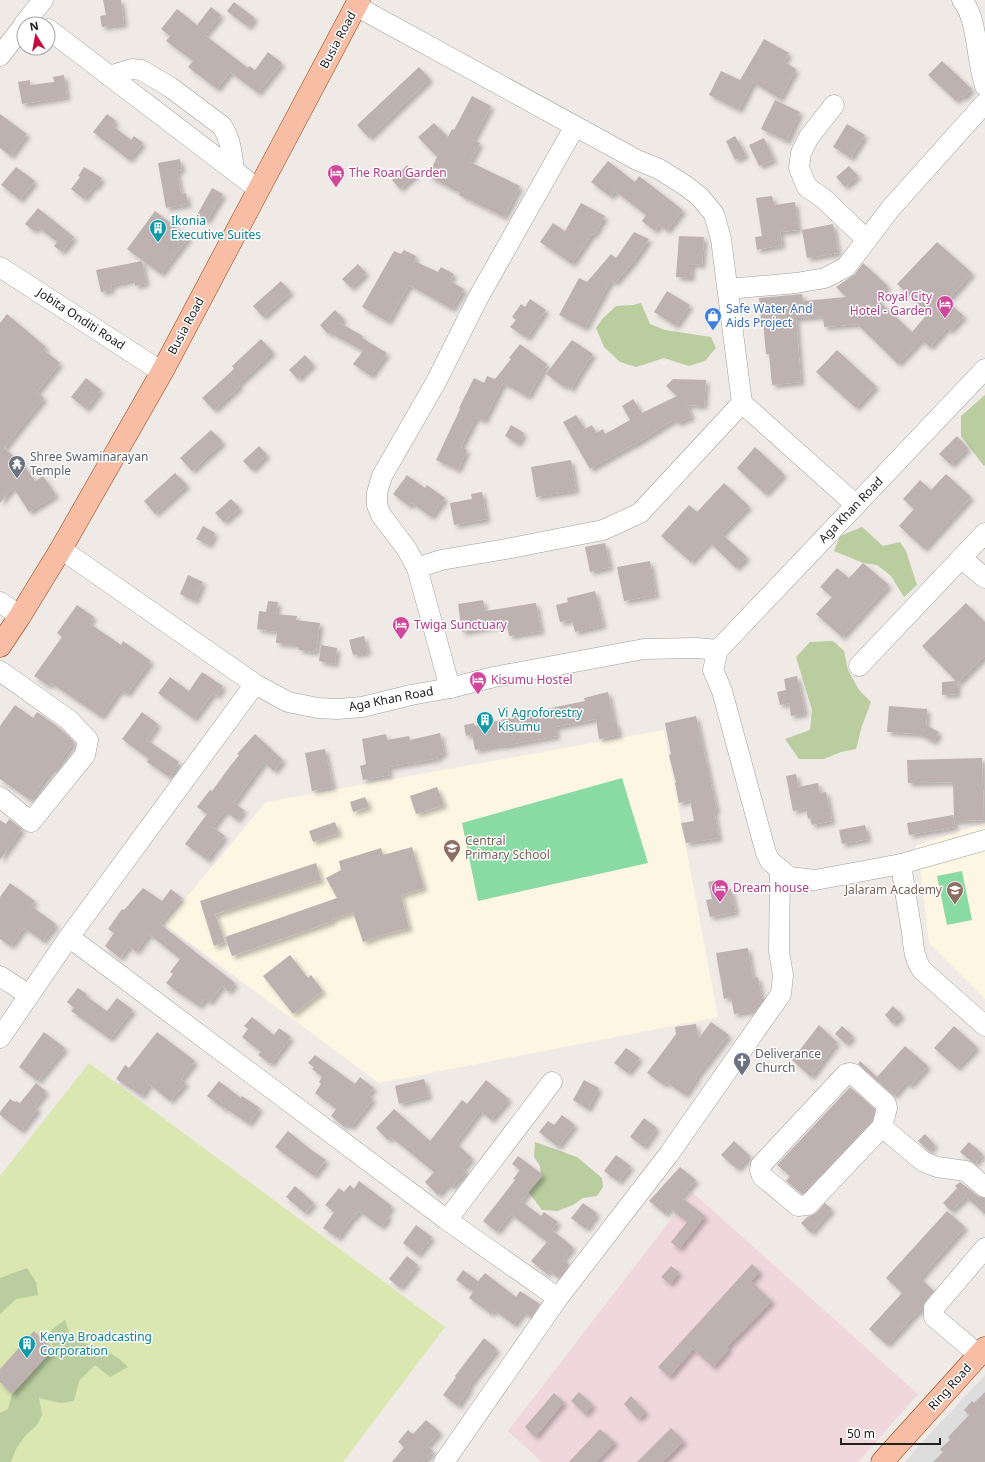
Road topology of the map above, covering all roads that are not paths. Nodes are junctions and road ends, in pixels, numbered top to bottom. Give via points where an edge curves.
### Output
1 (42, 0) edge
2 (965, 1) edge
3 (358, 3) edge
4 (33, 16) edge
5 (56, 35) edge
6 (16, 38) edge
7 (0, 56) edge
8 (109, 76) junction
9 (985, 86) edge
10 (985, 103) edge
11 (834, 105) dead end
12 (575, 126) junction
13 (234, 170) junction
14 (258, 189) junction
15 (867, 240) junction
16 (0, 267) edge
17 (728, 289) junction
18 (985, 369) edge
19 (162, 372) junction
20 (742, 404) junction
21 (856, 505) junction
22 (985, 533) edge
23 (61, 549) junction
24 (961, 558) junction
25 (417, 568) junction
26 (985, 578) edge
27 (0, 602) edge
28 (20, 616) junction
29 (0, 645) edge
30 (718, 650) junction
31 (859, 666) dead end
32 (0, 671) edge
33 (255, 684) junction
34 (450, 688) junction
35 (0, 797) edge
36 (985, 840) edge
37 (985, 851) edge
38 (920, 859) junction
39 (901, 864) junction
40 (780, 869) junction
41 (70, 937) junction
42 (0, 976) edge
43 (29, 995) junction
44 (985, 1026) edge
45 (0, 1038) edge
46 (552, 1082) dead end
47 (882, 1128) junction
48 (985, 1186) edge
49 (447, 1220) junction
50 (985, 1248) edge
51 (558, 1298) junction
52 (982, 1351) edge
53 (444, 1462) edge
54 (882, 1462) edge

1 - 4 street
2 - 9 street via 974,28
3 - 12 street
3 - 14 main road, Busia Road
5 - 8 street
6 - 7 street
8 - 13 street
8 - 13 street via 132,69 141,70 170,86 222,126 232,146
10 - 15 street
11 - 15 street via 809,137 801,153 799,168 807,187 824,199
12 - 17 street via 658,169 700,197 714,214 721,239
12 - 25 street via 382,476 377,493 377,505
13 - 14 street
14 - 19 main road, Busia Road
15 - 17 street via 846,267 825,278
16 - 19 street, Jobita Onditi Road
17 - 20 street
18 - 21 street, Aga Khan Road
19 - 23 main road, Busia Road
20 - 21 street
20 - 25 street via 640,513 603,530 441,560
21 - 30 street, Aga Khan Road
22 - 24 street
23 - 28 main road, Busia Road
23 - 33 street, Aga Khan Road
24 - 26 street
24 - 31 street
25 - 34 street
27 - 28 street
28 - 29 main road, Busia Road
30 - 34 street, Aga Khan Road via 644,649 494,677
30 - 40 street, Aga Khan Road via 713,670 722,691 766,853 770,861
32 - 35 street via 69,720 88,740 85,755 31,822
33 - 34 street, Aga Khan Road via 288,702 336,709 362,707
33 - 41 street
36 - 38 street
37 - 38 street
38 - 39 street, Aga Khan Road
39 - 40 street, Aga Khan Road via 815,880 789,877
39 - 44 street via 916,962
40 - 51 street via 780,952 783,975 781,994 669,1154
41 - 43 street
41 - 49 street
42 - 43 street
43 - 45 street
46 - 49 street
47 - 47 street via 886,1104 853,1074 846,1074 761,1165 762,1176 798,1206 808,1205
47 - 48 street via 924,1162 937,1167 966,1171
49 - 51 street
50 - 52 street via 934,1308 933,1313 934,1317
51 - 53 street
52 - 54 main road, Ring Road

